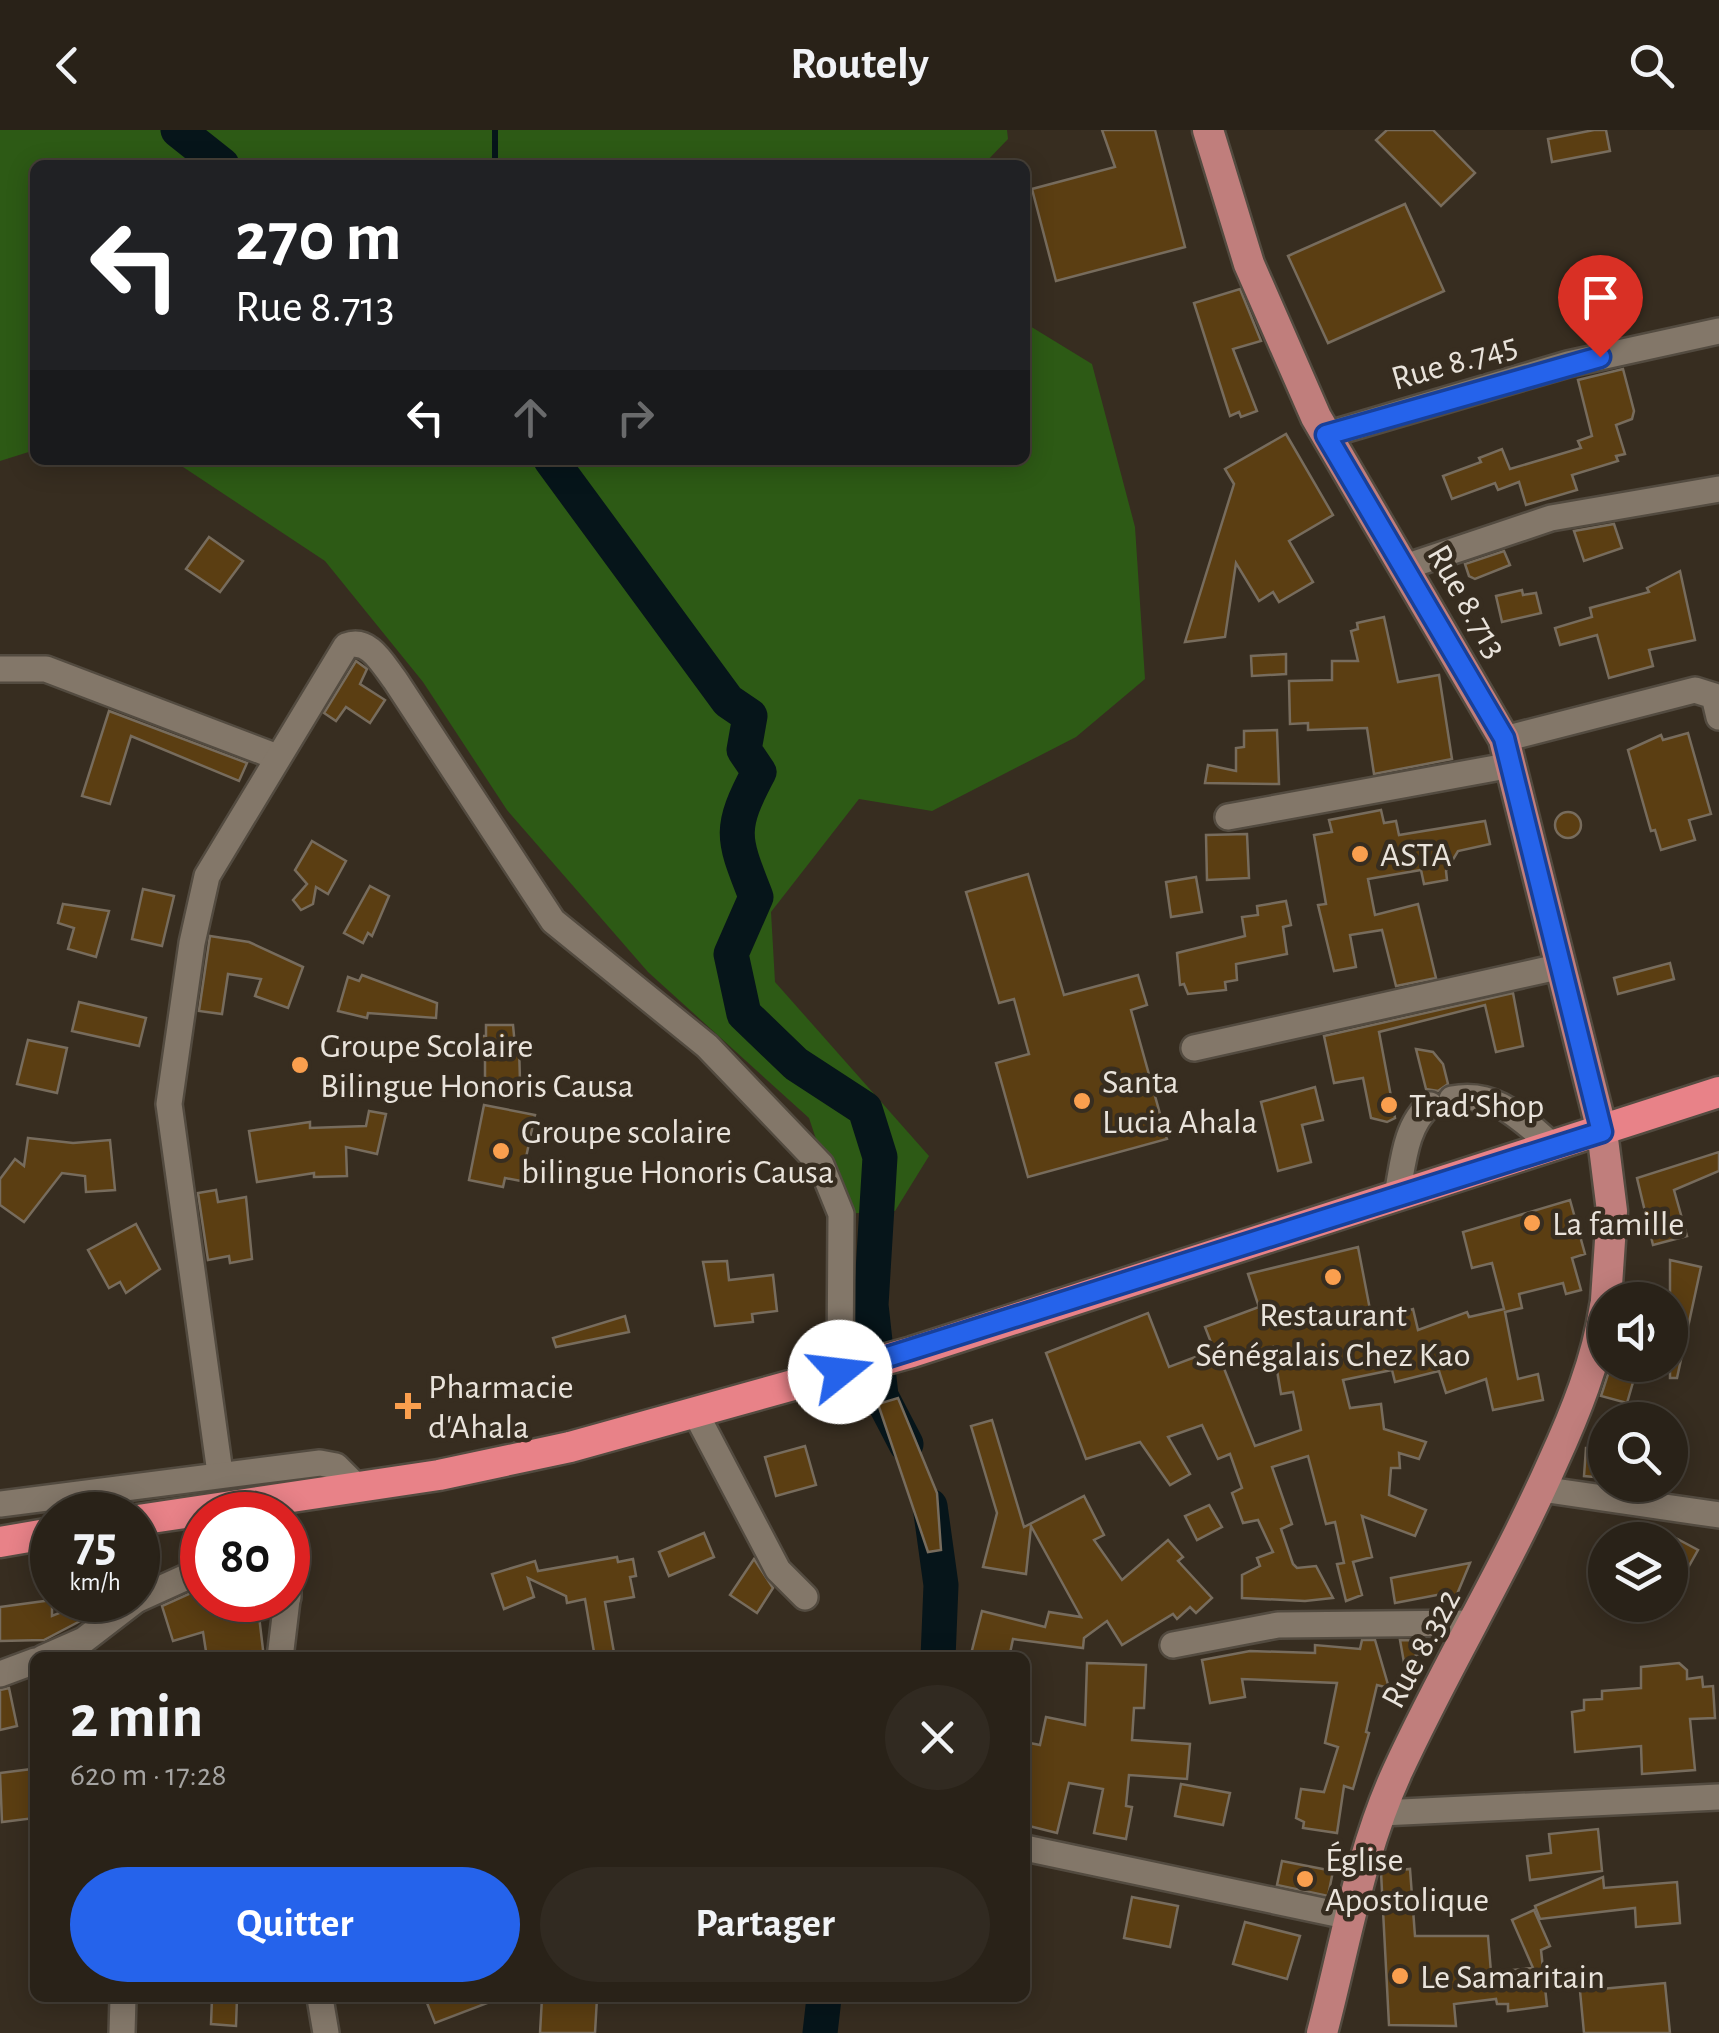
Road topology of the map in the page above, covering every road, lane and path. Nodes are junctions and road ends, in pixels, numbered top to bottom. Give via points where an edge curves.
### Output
1 (1212, 131) edge
2 (1719, 331) edge
3 (1326, 435) junction
4 (1719, 489) edge
5 (1405, 567) junction
6 (0, 669) edge
7 (1719, 717) edge
8 (1508, 752) junction
9 (277, 757) junction
10 (1228, 817) dead end
11 (1562, 966) junction
12 (1194, 1048) dead end
13 (1719, 1092) edge
14 (1602, 1132) junction
15 (1552, 1146) junction
16 (1397, 1195) junction
17 (1607, 1282) edge
18 (1588, 1370) edge
19 (840, 1372) junction
20 (695, 1412) junction
21 (220, 1473) junction
22 (356, 1486) junction
23 (1541, 1490) junction
24 (310, 1498) edge
25 (0, 1504) edge
26 (1719, 1515) edge
27 (30, 1537) edge
28 (0, 1542) edge
29 (805, 1597) dead end
30 (115, 1622) edge
31 (284, 1622) edge
32 (1475, 1623) junction
33 (1173, 1644) dead end
34 (89, 1649) edge
35 (281, 1652) edge
36 (30, 1663) edge
37 (0, 1674) edge
38 (1719, 1797) edge
39 (1382, 1813) junction
40 (1030, 1849) edge
41 (1351, 1917) junction
42 (123, 2002) edge
43 (321, 2002) edge
44 (122, 2033) edge
45 (326, 2033) edge
46 (1322, 2033) edge

1 - 3 main road, Rue 8.713 via 1249,264
2 - 3 street, Rue 8.745 via 1568,364
3 - 5 main road, Rue 8.713
4 - 5 street via 1551,518
5 - 8 main road, Rue 8.713
6 - 9 street via 46,669
7 - 8 street via 1714,696 1694,690
8 - 10 street
8 - 11 main road, Rue 8.713
9 - 19 street via 346,646 368,646 553,921 708,1046 821,1165 841,1214
9 - 21 street via 207,876 169,1104
11 - 12 street
11 - 14 main road, Rue 8.713
13 - 14 highway
14 - 15 highway
14 - 17 main road, Rue 8.322 via 1612,1212
15 - 16 highway
15 - 16 street via 1496,1101 1473,1095 1441,1102 1422,1111 1406,1146
16 - 19 highway
18 - 23 main road, Rue 8.322
19 - 20 highway
20 - 22 highway via 570,1447
20 - 29 street via 778,1570
21 - 22 street via 320,1463 336,1466
21 - 25 street
22 - 24 highway
23 - 26 street
23 - 32 main road, Rue 8.322
27 - 28 highway
30 - 34 street
31 - 35 street
32 - 33 street via 1278,1625
32 - 39 main road, Rue 8.322
36 - 37 street
38 - 39 street
39 - 41 main road, Rue 8.322
40 - 41 street
41 - 46 main road, Rue 8.322
42 - 44 street
43 - 45 street

